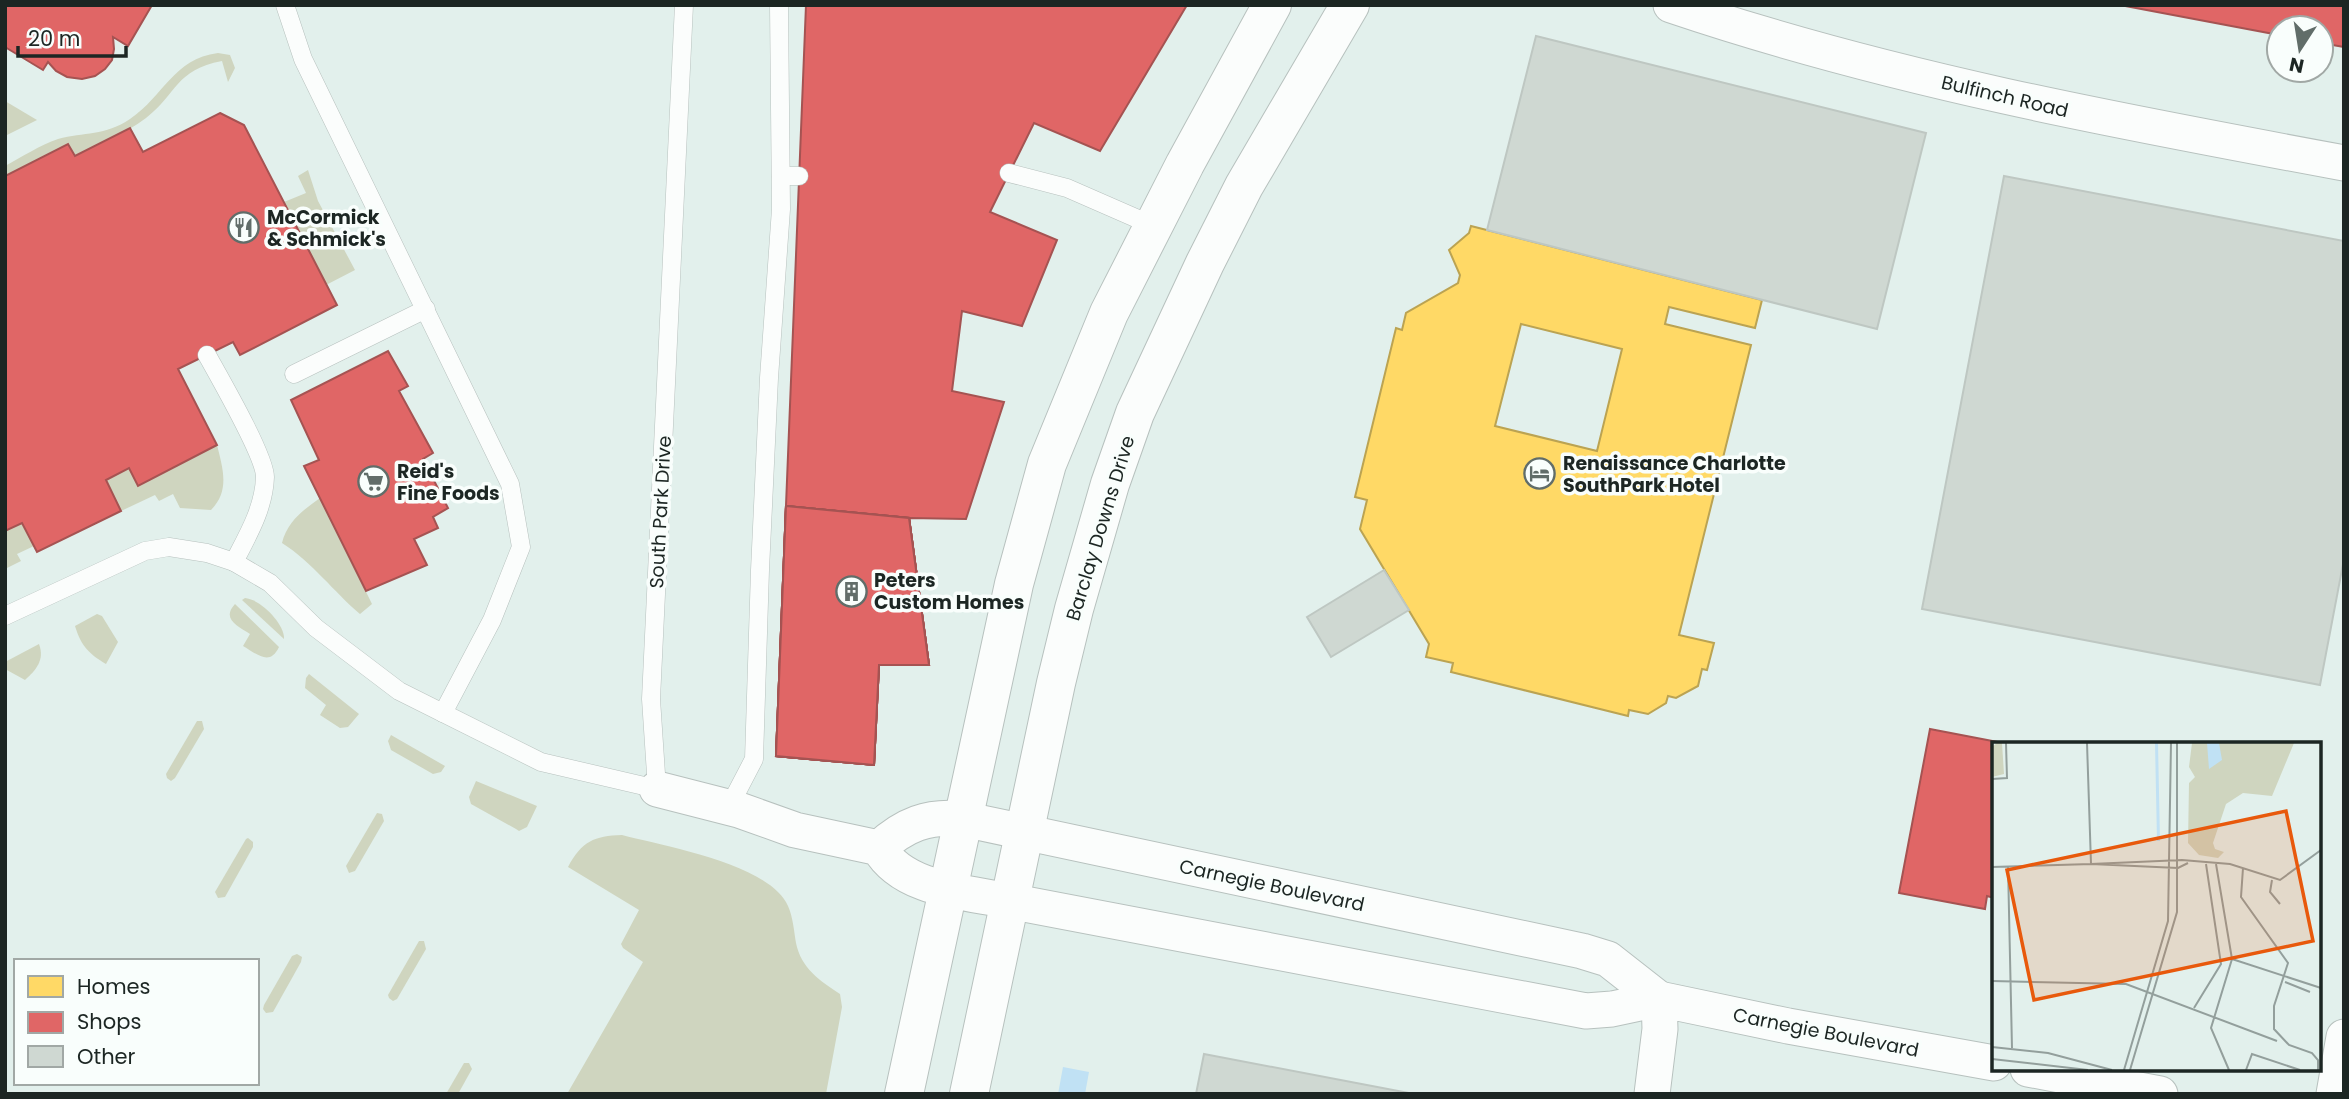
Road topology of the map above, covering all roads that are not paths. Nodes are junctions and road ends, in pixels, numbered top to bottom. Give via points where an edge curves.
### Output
1 (285, 5) edge
2 (684, 5) edge
3 (779, 5) edge
4 (1272, 5) edge
5 (1350, 5) edge
6 (1671, 5) edge
7 (2344, 163) edge
8 (1009, 173) dead end
9 (781, 176) junction
10 (799, 176) dead end
11 (1154, 226) junction
12 (426, 309) junction
13 (207, 355) dead end
14 (293, 374) dead end
15 (234, 562) junction
16 (5, 616) edge
17 (443, 713) junction
18 (657, 789) junction
19 (729, 807) junction
20 (963, 819) junction
21 (1023, 833) junction
22 (878, 848) junction
23 (948, 888) junction
24 (1009, 901) junction
25 (1659, 999) junction
26 (2344, 1037) edge
27 (1992, 1063) edge
28 (2039, 1071) edge
29 (904, 1094) edge
30 (969, 1094) edge
31 (1652, 1094) edge
32 (2160, 1094) edge
33 (2333, 1094) edge

1 - 12 lane via 303,59
2 - 18 lane, South Park Drive via 651,699
3 - 9 lane
4 - 11 street
5 - 21 street, Barclay Downs Drive via 1244,186 1135,413 1074,609
6 - 7 street, Bulfinch Road via 1994,95
8 - 11 lane via 1067,188
9 - 10 lane
9 - 19 lane via 754,759
11 - 20 street via 1109,313 1047,464 1014,584
12 - 14 lane
12 - 17 lane via 510,484 521,547 492,620
13 - 15 lane via 265,473 261,504
15 - 16 lane via 169,547 145,551
15 - 17 lane via 270,583 316,628 399,691
17 - 18 lane via 541,762
18 - 19 street
19 - 22 street via 776,825
20 - 21 street, Carnegie Boulevard
20 - 22 street, Carnegie Boulevard via 939,818 911,825
20 - 23 street
21 - 24 street, Barclay Downs Drive
21 - 25 street, Carnegie Boulevard via 1596,954
22 - 23 street, Carnegie Boulevard via 898,871
23 - 24 street, Carnegie Boulevard
23 - 29 street
24 - 25 street, Carnegie Boulevard via 1586,1011
24 - 30 street, Barclay Downs Drive
25 - 27 street, Carnegie Boulevard
25 - 31 street
26 - 33 street
28 - 32 street

